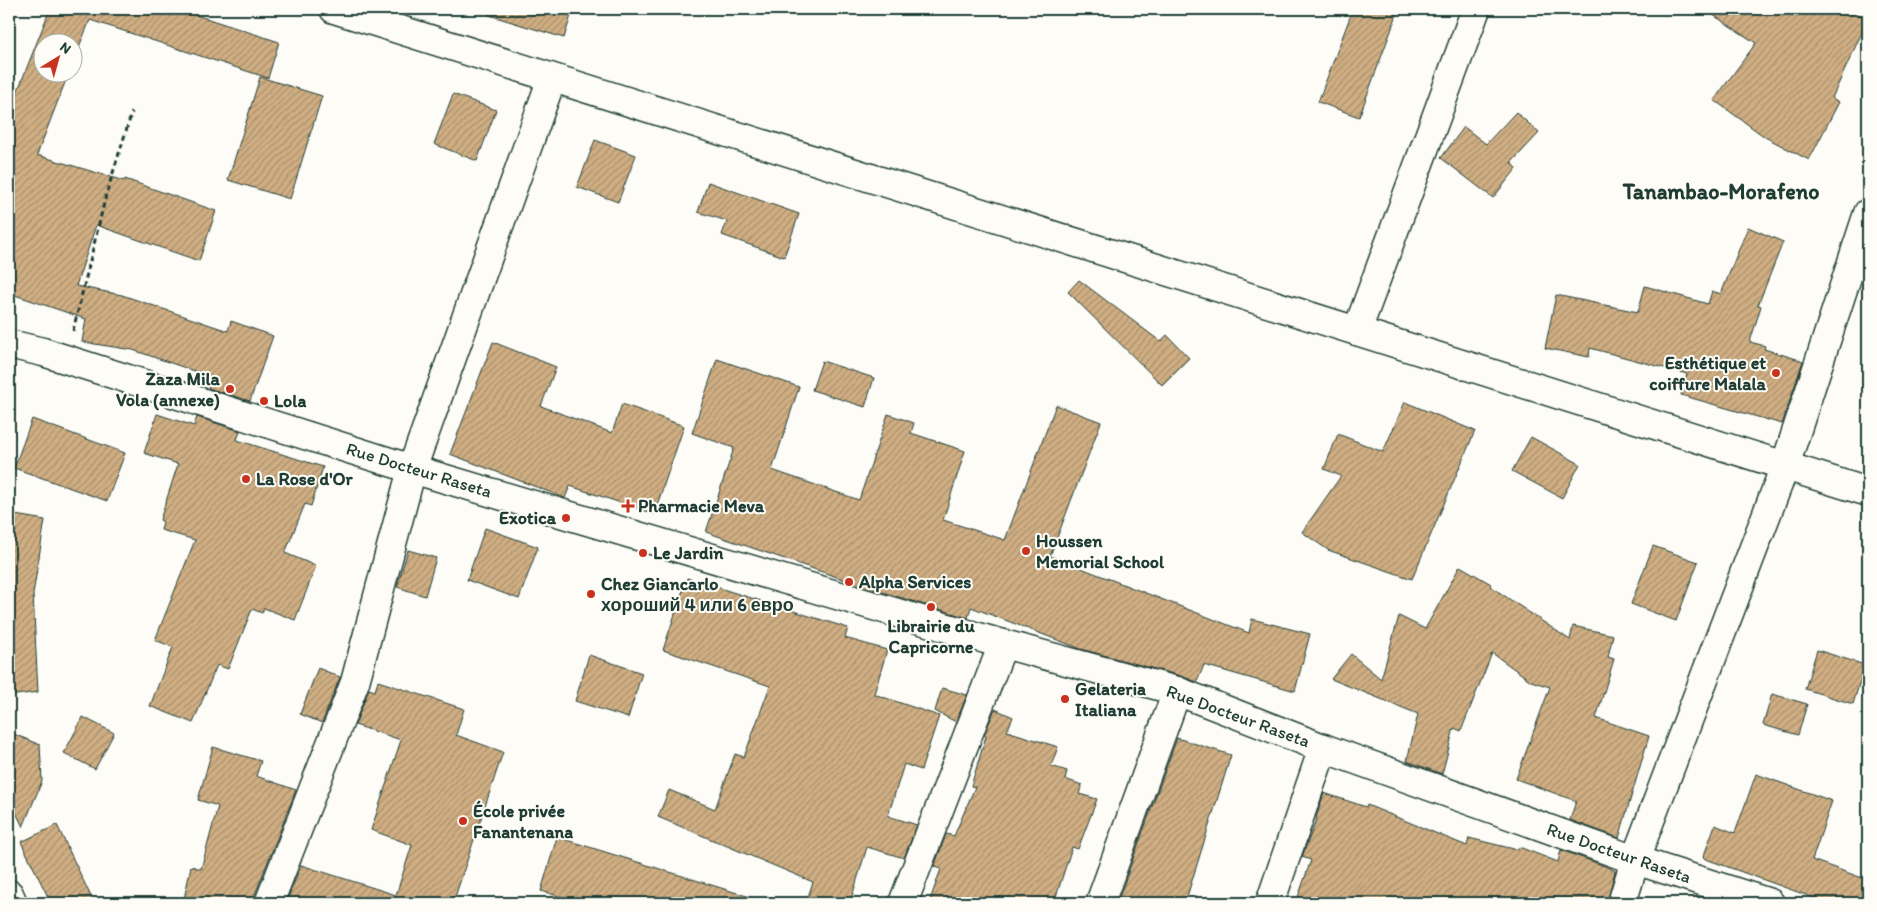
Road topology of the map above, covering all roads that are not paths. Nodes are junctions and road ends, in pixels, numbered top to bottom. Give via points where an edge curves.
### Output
1 (334, 9) edge
2 (1476, 9) edge
3 (552, 78) junction
4 (1868, 213) edge
5 (1357, 331) junction
6 (9, 344) edge
7 (1785, 466) junction
8 (412, 469) junction
9 (1868, 492) edge
10 (1004, 644) junction
11 (1177, 691) junction
12 (1323, 748) junction
13 (1635, 860) junction
14 (9, 894) edge
15 (13, 903) edge
16 (269, 903) edge
17 (904, 903) edge
18 (1100, 903) edge
19 (1270, 903) edge
20 (1622, 903) edge
21 (1770, 903) edge

1 - 3 street
2 - 5 street
3 - 5 street
3 - 8 street
4 - 7 street
5 - 7 street
6 - 8 street, Rue Docteur Raseta
7 - 9 street
7 - 13 street
8 - 10 street, Rue Docteur Raseta
8 - 16 street via 355,682
10 - 11 street, Rue Docteur Raseta
10 - 17 street
11 - 12 street, Rue Docteur Raseta
11 - 18 street
12 - 13 street, Rue Docteur Raseta
12 - 19 street
13 - 20 street
13 - 21 street, Rue Docteur Raseta
14 - 15 street

